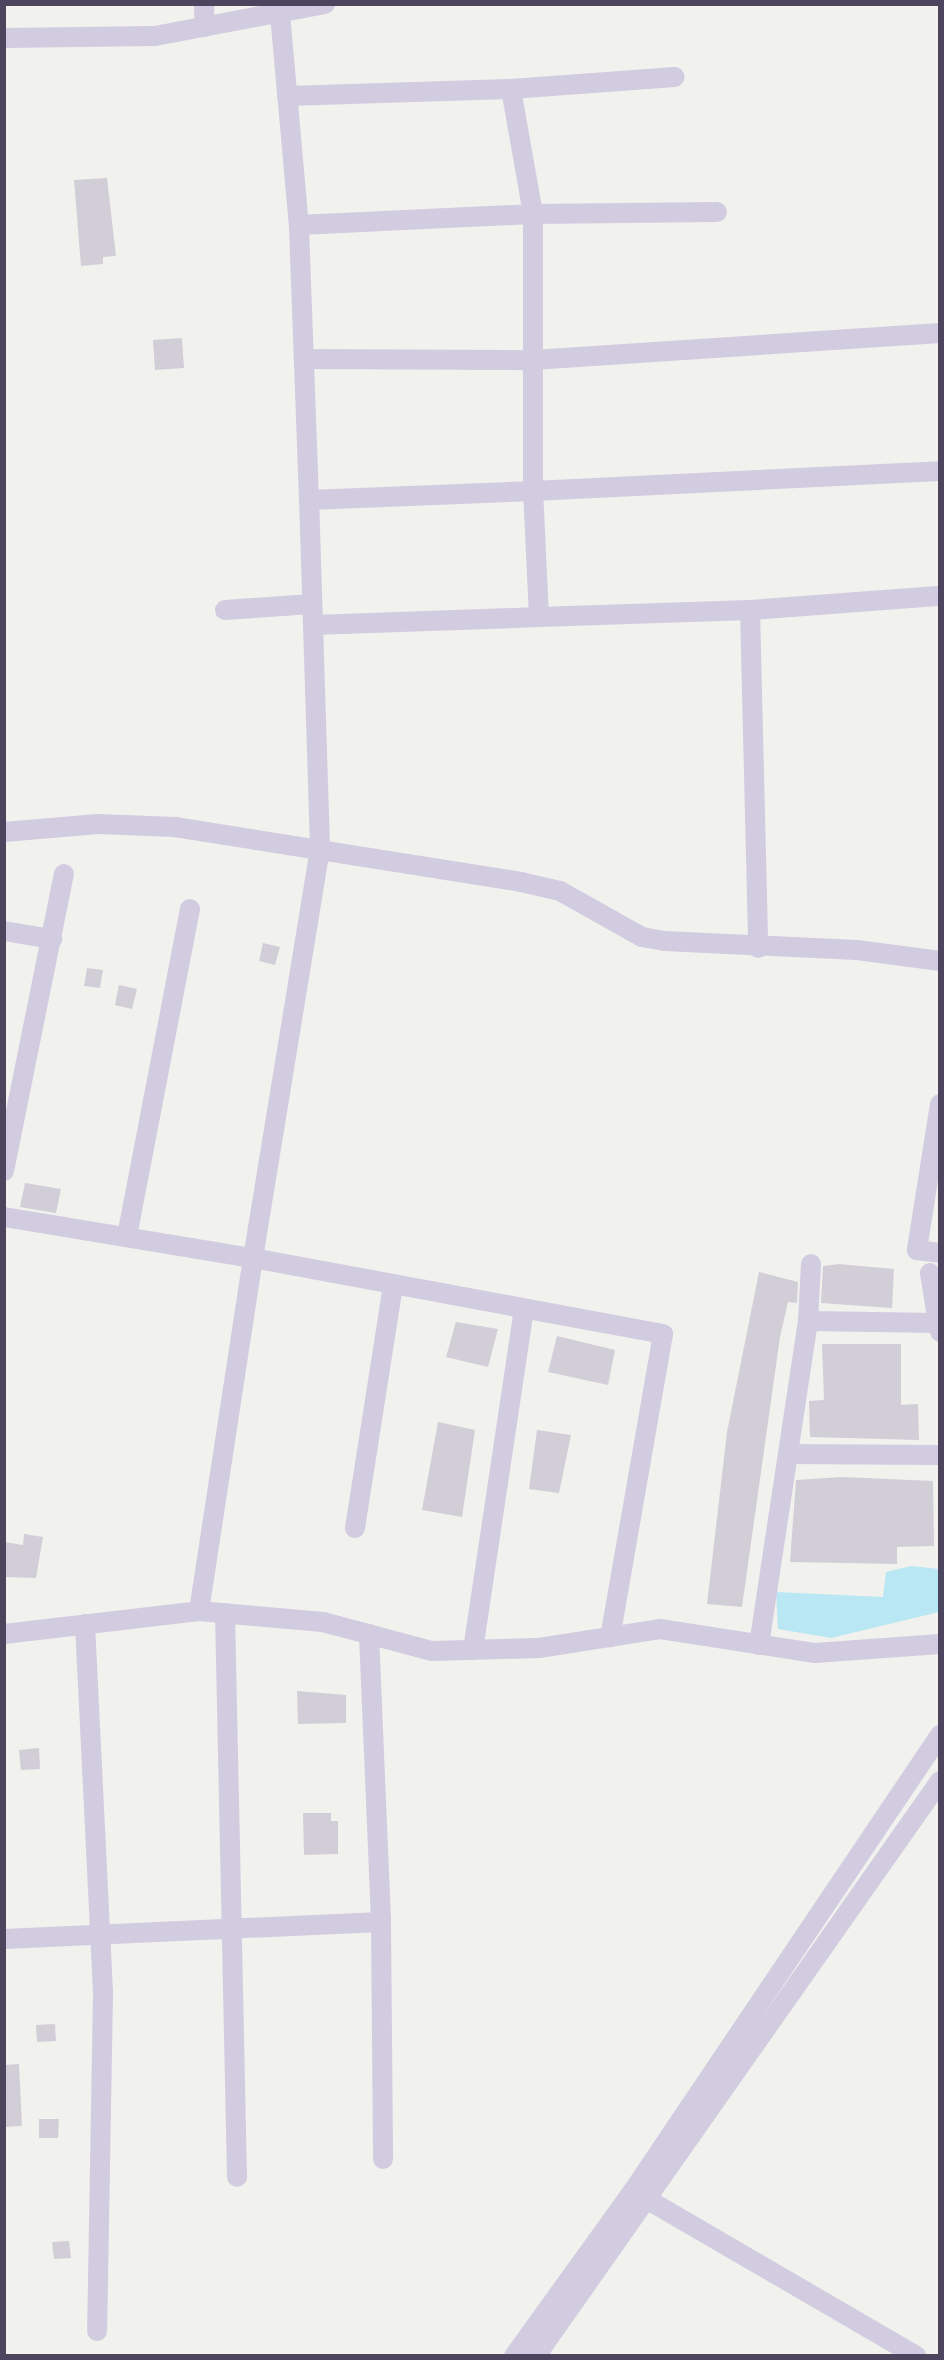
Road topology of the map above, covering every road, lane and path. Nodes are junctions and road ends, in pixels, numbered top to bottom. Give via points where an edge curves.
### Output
1 (204, 4) edge
2 (325, 4) edge
3 (280, 14) junction
4 (205, 27) junction
5 (4, 38) edge
6 (675, 77) dead end
7 (512, 89) junction
8 (287, 96) junction
9 (717, 213) dead end
10 (533, 214) junction
11 (299, 225) junction
12 (939, 333) edge
13 (304, 359) junction
14 (533, 360) junction
15 (939, 471) edge
16 (533, 491) junction
17 (309, 500) junction
18 (937, 596) dead end
19 (312, 604) junction
20 (225, 610) dead end
21 (750, 610) junction
22 (539, 617) junction
23 (313, 626) junction
24 (4, 832) edge
25 (320, 847) junction
26 (64, 874) dead end
27 (190, 909) dead end
28 (4, 931) edge
29 (52, 939) junction
30 (758, 948) junction
31 (939, 961) edge
32 (939, 1104) edge
33 (4, 1172) edge
34 (4, 1217) edge
35 (127, 1236) junction
36 (939, 1253) edge
37 (253, 1258) junction
38 (811, 1264) dead end
39 (930, 1273) dead end
40 (393, 1284) junction
41 (524, 1309) junction
42 (808, 1321) junction
43 (939, 1327) edge
44 (788, 1455) junction
45 (939, 1455) edge
46 (355, 1528) dead end
47 (200, 1611) junction
48 (225, 1613) junction
49 (86, 1624) junction
50 (4, 1634) edge
51 (369, 1634) junction
52 (610, 1637) junction
53 (939, 1644) edge
54 (759, 1646) junction
55 (472, 1650) junction
56 (939, 1735) edge
57 (939, 1781) edge
58 (381, 1922) junction
59 (236, 1927) junction
60 (100, 1935) junction
61 (4, 1939) edge
62 (383, 2159) dead end
63 (237, 2177) dead end
64 (641, 2195) junction
65 (97, 2331) dead end
66 (514, 2355) edge
67 (536, 2355) edge
68 (916, 2355) edge

1 - 4 street
2 - 3 street
3 - 4 street
3 - 8 street
4 - 5 street via 155,36
6 - 7 street
7 - 8 street
7 - 10 street
8 - 11 street
9 - 10 street
10 - 11 street
10 - 14 street
11 - 13 street
12 - 14 street
13 - 14 street
13 - 17 street
14 - 16 street
15 - 16 street
16 - 17 street
16 - 22 street
17 - 19 street
18 - 21 street
19 - 20 street
19 - 23 street
21 - 22 street
21 - 30 street
22 - 23 street
23 - 25 street
24 - 25 street via 98,824 175,827
25 - 30 street via 560,891 642,937
25 - 37 street
26 - 29 street
27 - 35 street
28 - 29 street
29 - 33 street
30 - 31 street via 857,950
32 - 36 street via 917,1250
34 - 35 street
35 - 37 street
37 - 40 street
37 - 47 street
38 - 42 street
39 - 43 street
40 - 41 street
40 - 46 street
41 - 52 street via 663,1334
41 - 55 street
42 - 43 street
42 - 44 street
44 - 45 street
44 - 54 street
47 - 48 street
47 - 49 street
48 - 51 street via 323,1623
48 - 59 street
49 - 50 street
49 - 60 street
51 - 55 street via 432,1651
51 - 58 street
52 - 54 street via 660,1629
52 - 55 street via 539,1648
53 - 54 street via 815,1653
56 - 64 street
57 - 64 street
58 - 59 street
58 - 62 street
59 - 60 street
59 - 63 street
60 - 61 street
60 - 65 street
64 - 66 street
64 - 67 street
64 - 68 street

